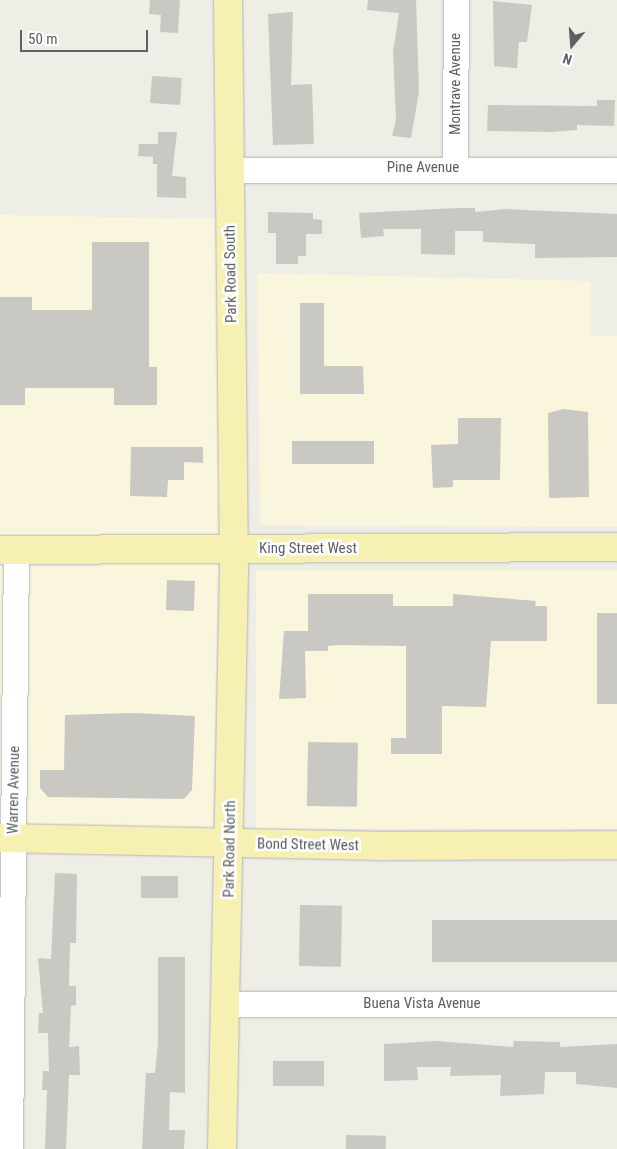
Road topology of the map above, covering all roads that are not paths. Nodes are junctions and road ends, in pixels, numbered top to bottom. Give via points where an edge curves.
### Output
1 (228, 0) edge
2 (456, 0) edge
3 (455, 168) junction
4 (229, 170) junction
5 (617, 170) edge
6 (617, 547) edge
7 (234, 548) junction
8 (8, 550) edge
9 (7, 838) edge
10 (230, 843) junction
11 (617, 845) edge
12 (227, 1004) junction
13 (617, 1004) edge
14 (10, 1149) edge
15 (222, 1149) edge

1 - 4 main road, Park Road South
2 - 3 street, Montrave Avenue
3 - 4 street, Pine Avenue
3 - 5 street, Pine Avenue
4 - 7 main road, Park Road South
6 - 7 main road, King Street West
7 - 8 main road, King Street West
7 - 10 main road, Park Road North
8 - 9 street, Warren Avenue
9 - 10 main road, Bond Street West
9 - 14 street, Warren Avenue
10 - 11 main road, Bond Street West
10 - 12 main road, Park Road North
12 - 13 street, Buena Vista Avenue
12 - 15 main road, Park Road North

